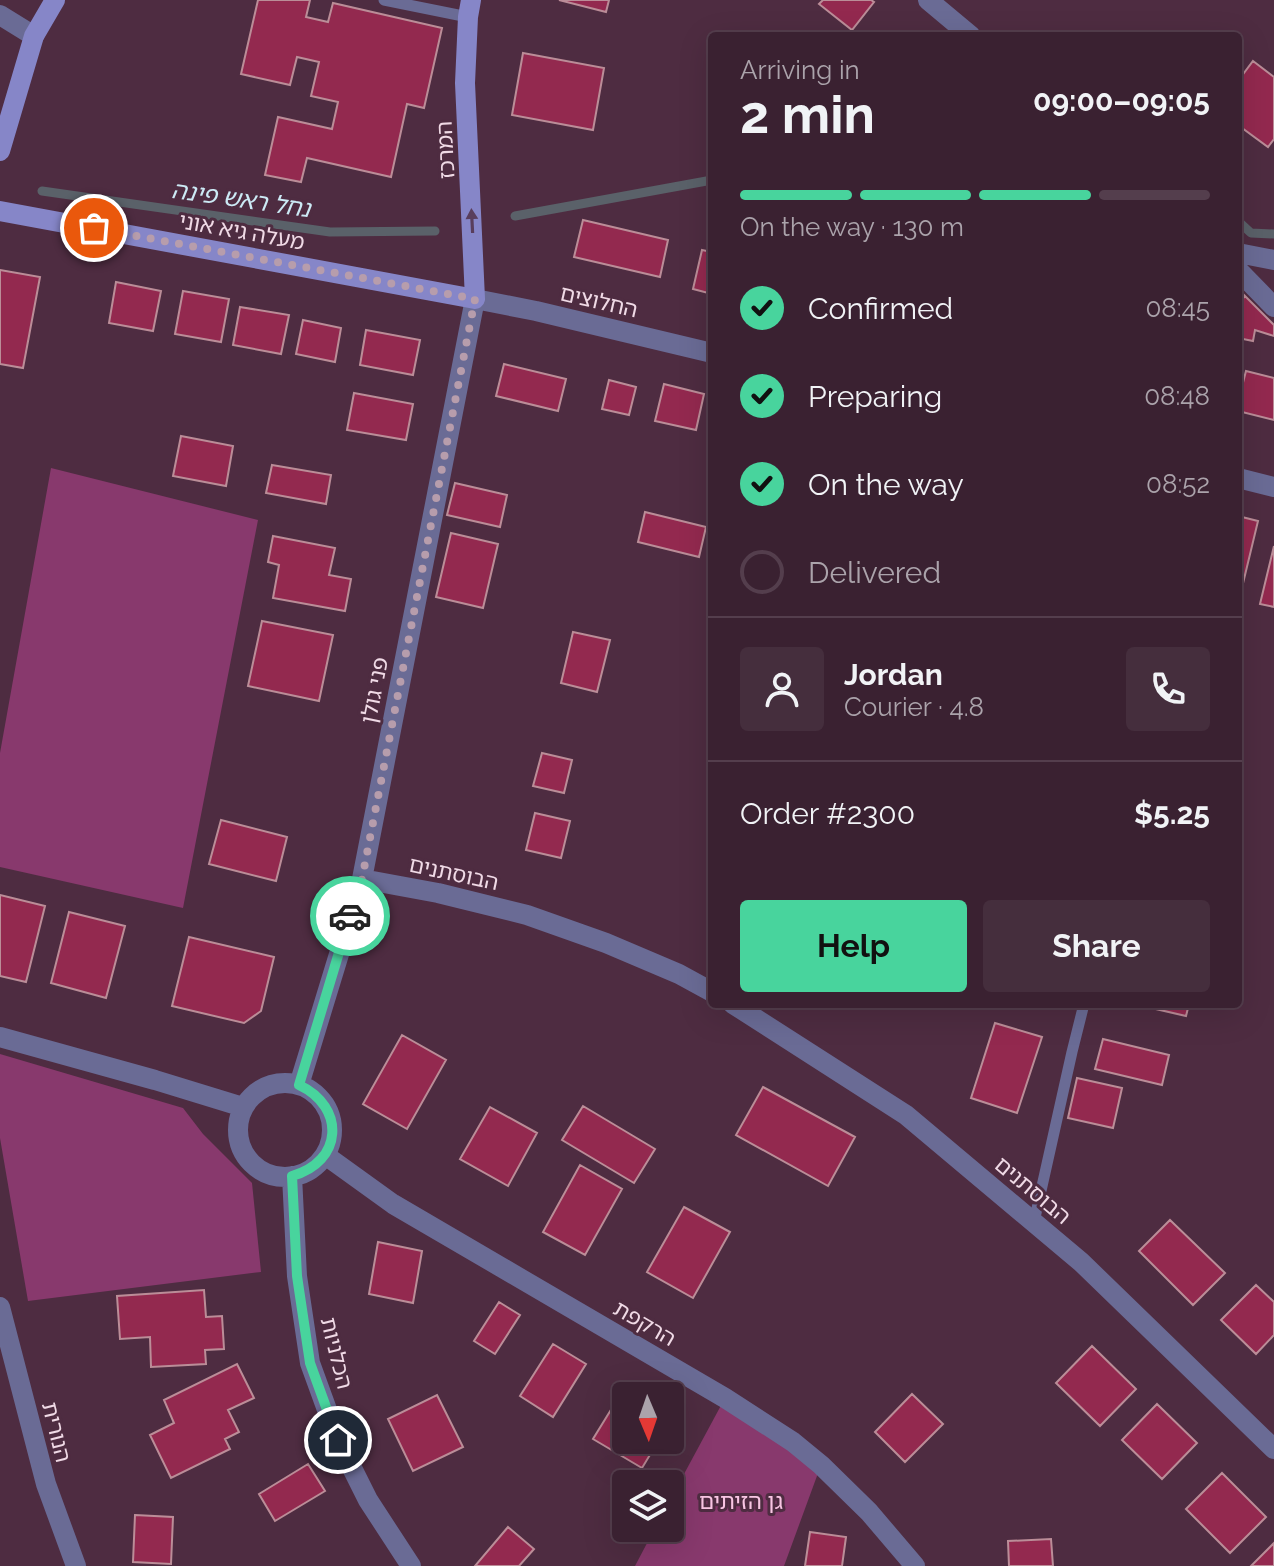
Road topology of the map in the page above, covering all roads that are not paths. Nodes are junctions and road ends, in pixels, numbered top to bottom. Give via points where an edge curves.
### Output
1 (55, 0) edge
2 (384, 0) edge
3 (928, 0) edge
4 (470, 8) edge
5 (0, 15) edge
6 (966, 32) edge
7 (34, 36) junction
8 (0, 151) edge
9 (0, 211) edge
10 (1242, 254) edge
11 (1274, 260) edge
12 (1242, 274) edge
13 (475, 299) junction
14 (1274, 307) edge
15 (708, 352) edge
16 (1242, 479) edge
17 (1274, 487) edge
18 (362, 879) junction
19 (708, 990) edge
20 (739, 1008) edge
21 (1083, 1008) edge
22 (0, 1037) edge
23 (299, 1085) junction
24 (243, 1107) junction
25 (325, 1155) junction
26 (292, 1176) junction
27 (1034, 1222) junction
28 (0, 1307) edge
29 (1274, 1449) edge
30 (76, 1566) edge
31 (411, 1566) edge
32 (915, 1566) edge

1 - 7 street
2 - 4 lane
3 - 6 street
13 -> 4 street, המרכז via 465,83
5 - 7 street
7 - 8 street
9 - 13 street, מעלה גיא אוני
10 - 11 street
12 - 14 street
13 - 15 street, החלוצים
13 - 18 street, פני גולן
16 - 17 street
18 - 19 street, הבוסתנים via 527,915 606,943
18 - 23 street, פני גולן
20 - 27 street, הבוסתנים via 906,1115
21 - 27 lane
22 - 24 street
23 - 24 street via 267,1086
23 - 25 street via 323,1101 329,1113 331,1142
24 - 26 street via 238,1121 242,1150 263,1172
25 - 26 street via 305,1173
25 - 32 street, הרקפת via 393,1204 793,1442 869,1512
26 - 31 street, הכלניות via 297,1276 310,1363 338,1440 368,1500
27 - 29 street, הבוסתנים
28 - 30 street, הנורית via 46,1484

